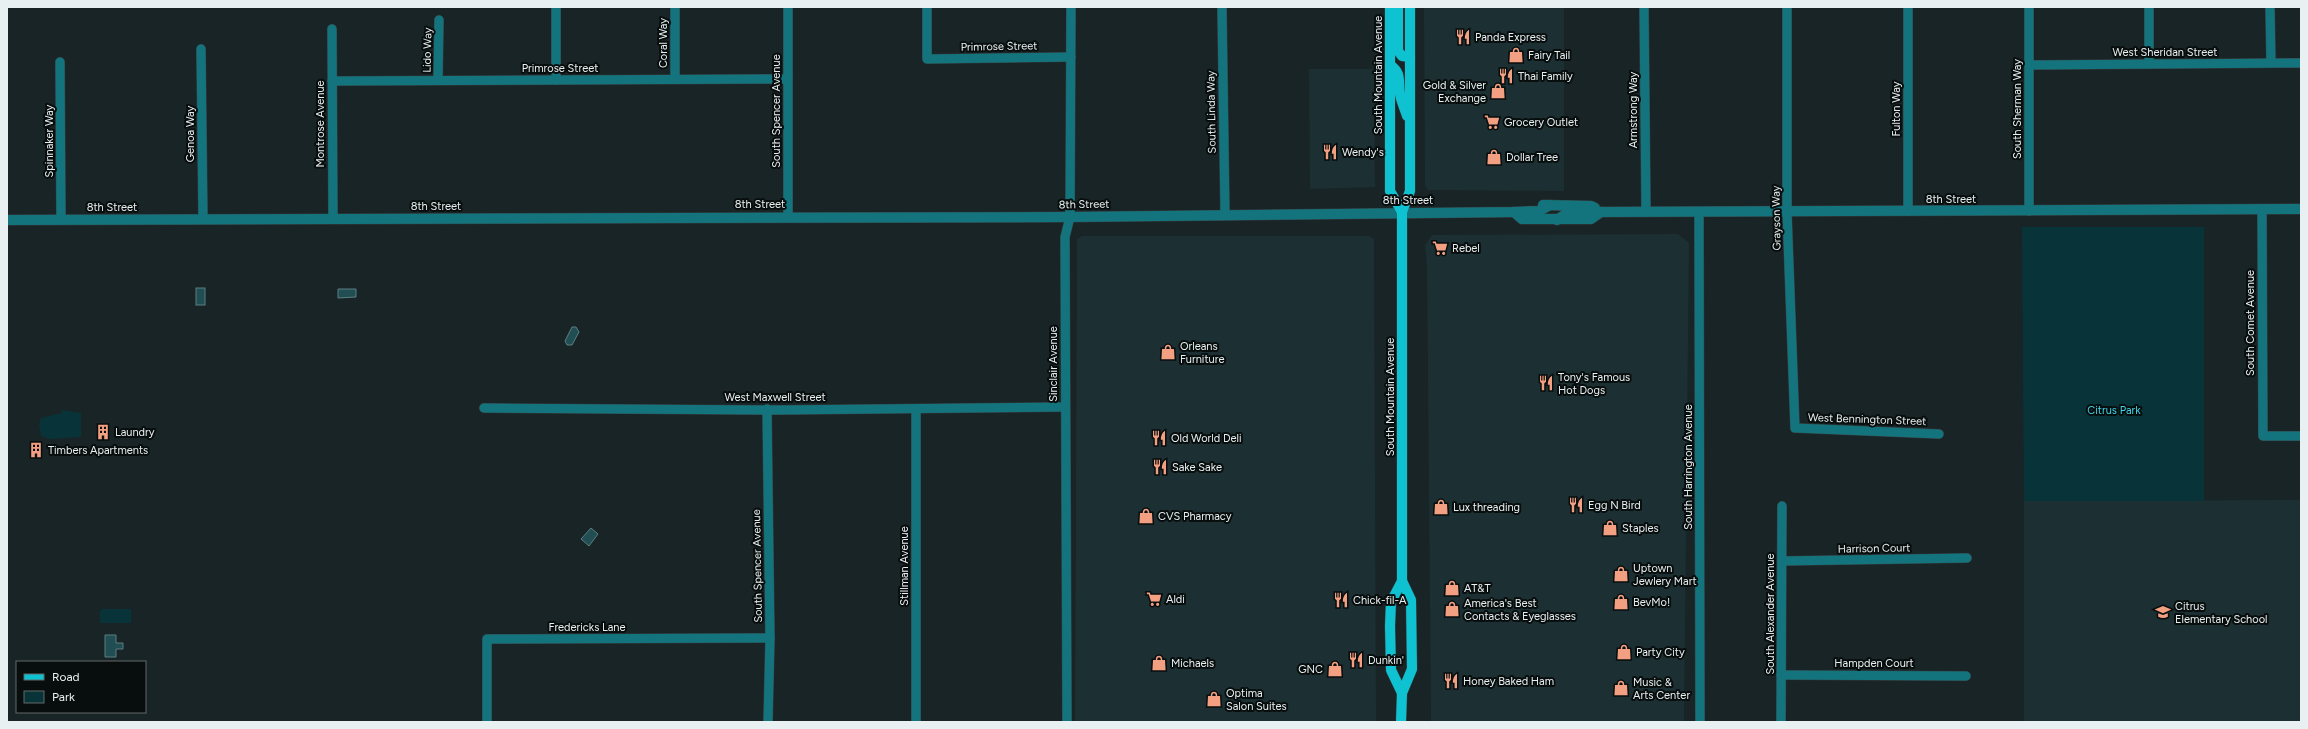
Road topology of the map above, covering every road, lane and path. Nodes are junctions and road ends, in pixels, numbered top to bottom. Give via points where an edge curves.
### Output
1 (556, 7) edge
2 (675, 7) edge
3 (788, 7) edge
4 (927, 7) edge
5 (1071, 7) edge
6 (1390, 7) edge
7 (1398, 7) edge
8 (1410, 7) edge
9 (1644, 7) edge
10 (1787, 7) edge
11 (1908, 7) edge
12 (2030, 7) edge
13 (2149, 7) edge
14 (2270, 7) edge
15 (1222, 9) dead end
16 (439, 20) dead end
17 (332, 29) dead end
18 (202, 49) dead end
19 (1071, 57) junction
20 (1410, 57) junction
21 (60, 62) dead end
22 (2271, 63) junction
23 (2301, 63) edge
24 (2149, 64) junction
25 (1390, 65) junction
26 (2030, 65) junction
27 (675, 79) junction
28 (788, 79) junction
29 (438, 80) junction
30 (556, 80) junction
31 (332, 81) junction
32 (1410, 123) junction
33 (2301, 209) edge
34 (2262, 210) junction
35 (2030, 211) junction
36 (1402, 212) junction
37 (1514, 212) junction
38 (1601, 212) junction
39 (1646, 212) junction
40 (1699, 212) junction
41 (1787, 212) junction
42 (1908, 212) junction
43 (1225, 214) junction
44 (788, 216) junction
45 (1070, 217) junction
46 (333, 218) junction
47 (61, 219) junction
48 (202, 219) junction
49 (7, 220) edge
50 (1065, 407) junction
51 (484, 408) dead end
52 (767, 409) junction
53 (916, 409) junction
54 (1795, 428) joint
55 (1939, 434) dead end
56 (2301, 436) edge
57 (1782, 506) dead end
58 (1967, 558) dead end
59 (1782, 561) junction
60 (1402, 581) junction
61 (770, 638) junction
62 (1781, 675) junction
63 (1966, 676) dead end
64 (1402, 693) junction
65 (487, 722) edge
66 (768, 722) edge
67 (916, 722) edge
68 (1067, 722) edge
69 (1401, 722) edge
70 (1700, 722) edge
71 (1781, 722) edge

1 - 30 street
2 - 27 street, Coral Way
3 - 28 street, South Spencer Avenue
4 - 19 street, Primrose Street via 927,59
5 - 19 street, Sinclair Avenue
6 - 25 main road, South Mountain Avenue
7 - 20 main road via 1398,51 1402,56
8 - 20 main road, South Mountain Avenue
9 - 39 street, Armstrong Way
10 - 41 street, Grayson Way
11 - 42 street, Fulton Way
12 - 26 street, South Sherman Way
13 - 24 street
14 - 22 street
15 - 43 street, South Linda Way
16 - 29 street, Lido Way
17 - 31 street, Montrose Avenue
18 - 48 street, Genoa Way
19 - 45 street, Sinclair Avenue
20 - 32 main road, South Mountain Avenue
21 - 47 street, Spinnaker Way
22 - 23 street, West Sheridan Street
22 - 24 street, West Sheridan Street
24 - 26 street, West Sheridan Street
25 - 32 main road via 1399,75 1400,95
25 - 36 main road, South Mountain Avenue via 1390,191
26 - 35 street, South Sherman Way
27 - 28 street, Primrose Street
27 - 30 street, Primrose Street
28 - 44 street, South Spencer Avenue
29 - 30 street, Primrose Street
29 - 31 street, Primrose Street
31 - 46 street, Montrose Avenue
32 - 36 main road, South Mountain Avenue via 1410,191
33 - 34 street, 8th Street
34 - 35 street, 8th Street
34 - 56 street, South Comet Avenue via 2263,436
35 - 42 street, 8th Street
36 - 37 street, 8th Street
36 - 43 street, 8th Street
36 - 60 main road, South Mountain Avenue
37 - 38 street, 8th Street via 1523,205 1550,205 1592,206
37 - 38 street, 8th Street via 1522,219 1557,220 1592,219
38 - 39 street, 8th Street
39 - 40 street, 8th Street
40 - 41 street, 8th Street
40 - 70 street, South Harrington Avenue
41 - 42 street, 8th Street
41 - 54 street, Grayson Way
43 - 45 street, 8th Street
44 - 45 street, 8th Street
44 - 46 street, 8th Street
45 - 50 street, Sinclair Avenue via 1065,237
46 - 48 street, 8th Street
47 - 48 street, 8th Street
47 - 49 street, 8th Street
50 - 53 street, West Maxwell Street
50 - 68 street, Sinclair Avenue
51 - 52 street, West Maxwell Street
52 - 53 street, West Maxwell Street
52 - 61 street, South Spencer Avenue
53 - 67 street, Stillman Avenue
54 - 55 street, West Bennington Street
57 - 59 street, South Alexander Avenue
58 - 59 street, Harrison Court
59 - 62 street, South Alexander Avenue
60 - 64 main road, South Mountain Avenue via 1411,600 1412,669
60 - 64 main road, South Mountain Avenue via 1391,602 1390,626 1391,670
61 - 65 street, Fredericks Lane via 487,639
61 - 66 street, South Spencer Avenue
62 - 63 street, Hampden Court
62 - 71 street, South Alexander Avenue
64 - 69 main road, South Mountain Avenue

